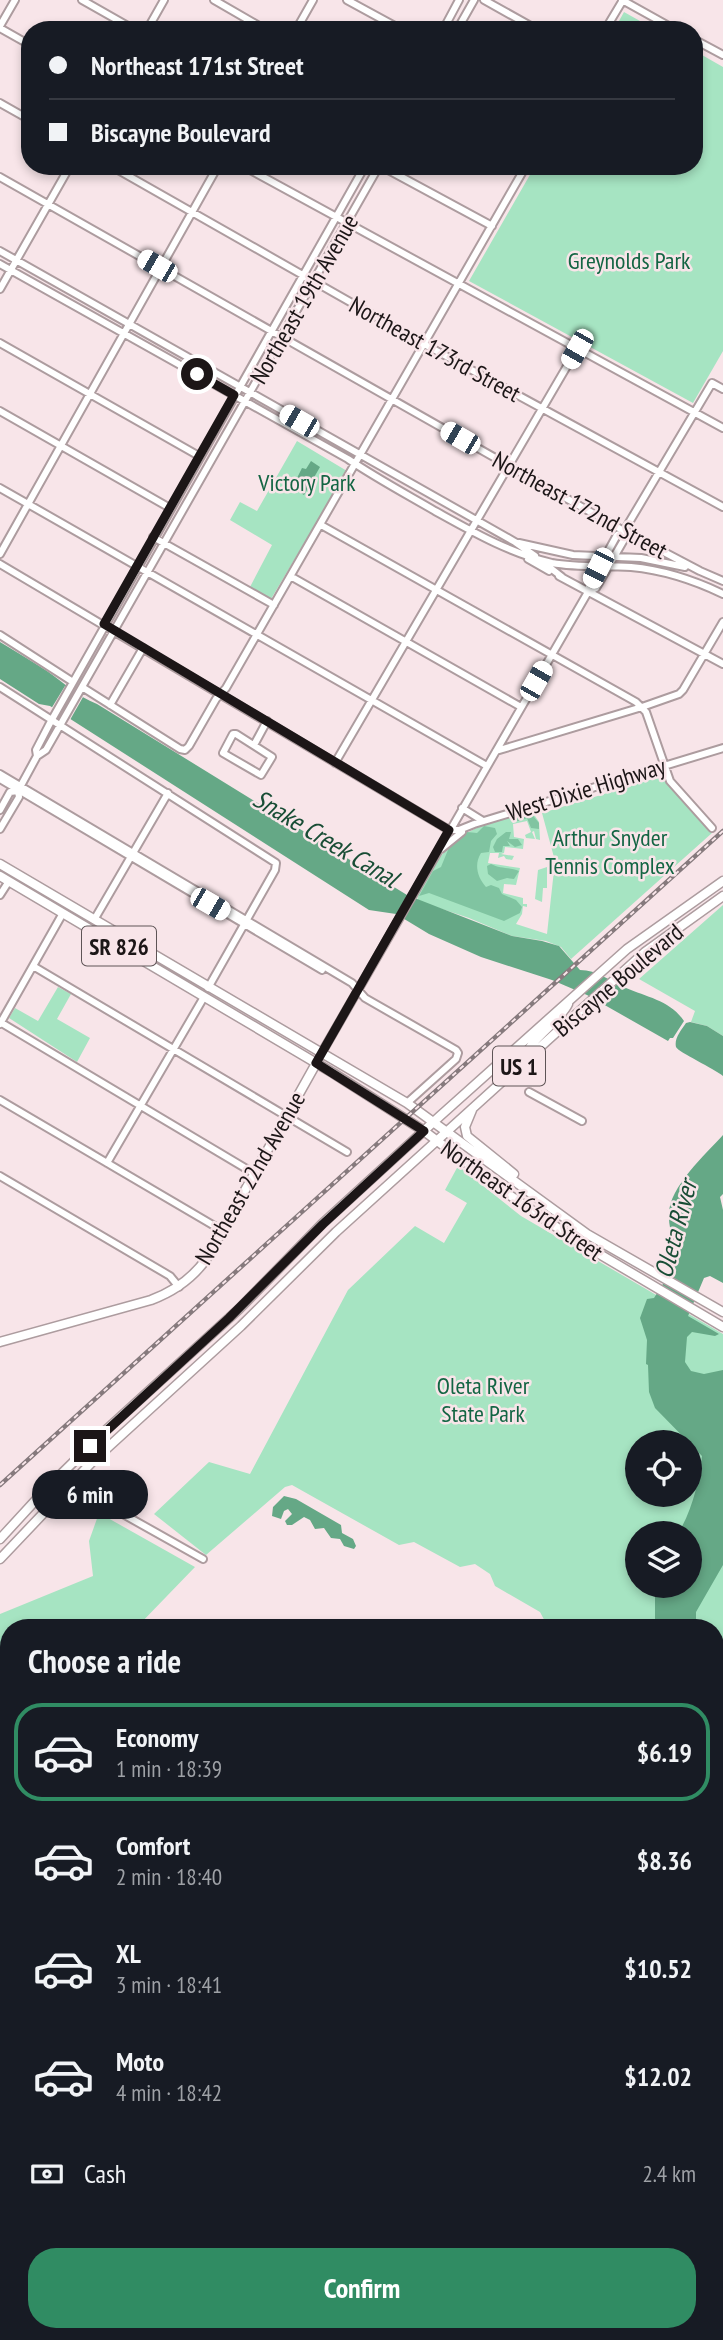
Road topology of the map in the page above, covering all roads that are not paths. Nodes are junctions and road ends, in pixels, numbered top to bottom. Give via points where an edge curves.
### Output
1 (15, 0) edge
2 (82, 0) edge
3 (164, 0) edge
4 (214, 0) edge
5 (313, 0) edge
6 (347, 0) edge
7 (459, 0) edge
8 (474, 0) edge
9 (484, 0) edge
10 (623, 0) edge
11 (119, 21) edge
12 (151, 21) edge
13 (250, 21) edge
14 (301, 21) edge
15 (386, 21) edge
16 (448, 21) edge
17 (462, 21) edge
18 (522, 21) edge
19 (610, 21) edge
20 (661, 21) edge
21 (0, 27) edge
22 (21, 40) edge
23 (703, 44) edge
24 (723, 55) edge
25 (0, 103) edge
26 (21, 115) edge
27 (65, 175) edge
28 (127, 175) edge
29 (213, 175) edge
30 (259, 175) edge
31 (360, 175) edge
32 (375, 175) edge
33 (397, 175) edge
34 (518, 175) edge
35 (0, 177) edge
36 (48, 204) junction
37 (192, 212) junction
38 (336, 218) junction
39 (346, 223) junction
40 (492, 226) junction
41 (0, 251) edge
42 (16, 260) junction
43 (0, 264) edge
44 (161, 268) junction
45 (10, 270) junction
46 (302, 274) junction
47 (314, 281) junction
48 (459, 284) junction
49 (0, 289) edge
50 (129, 324) junction
51 (272, 331) junction
52 (124, 334) junction
53 (282, 337) junction
54 (157, 340) junction
55 (0, 343) edge
56 (424, 344) junction
57 (577, 349) junction
58 (152, 350) junction
59 (202, 366) junction
60 (197, 374) junction
61 (240, 387) junction
62 (723, 389) edge
63 (250, 393) junction
64 (90, 395) junction
65 (234, 395) junction
66 (393, 399) junction
67 (245, 401) junction
68 (542, 408) junction
69 (0, 411) edge
70 (225, 413) junction
71 (694, 413) junction
72 (235, 419) junction
73 (723, 428) edge
74 (61, 446) junction
75 (199, 456) junction
76 (360, 456) junction
77 (356, 464) junction
78 (508, 465) junction
79 (659, 472) junction
80 (187, 479) junction
81 (197, 485) junction
82 (0, 488) edge
83 (28, 504) junction
84 (723, 507) edge
85 (170, 508) junction
86 (476, 521) junction
87 (612, 524) junction
88 (320, 525) junction
89 (471, 531) junction
90 (624, 531) junction
91 (617, 535) junction
92 (153, 537) junction
93 (515, 542) junction
94 (164, 544) junction
95 (517, 553) junction
96 (0, 554) edge
97 (573, 555) junction
98 (604, 557) junction
99 (614, 557) junction
100 (539, 559) junction
101 (0, 564) edge
102 (568, 565) junction
103 (138, 566) junction
104 (598, 568) junction
105 (607, 568) junction
106 (700, 571) junction
107 (148, 572) junction
108 (292, 577) junction
109 (562, 577) junction
110 (723, 581) edge
111 (436, 590) junction
112 (588, 592) junction
113 (723, 594) edge
114 (274, 606) junction
115 (723, 622) edge
116 (104, 624) junction
117 (115, 631) junction
118 (0, 635) edge
119 (257, 635) junction
120 (406, 641) junction
121 (143, 648) junction
122 (704, 654) junction
123 (551, 656) junction
124 (723, 664) edge
125 (71, 685) junction
126 (0, 687) edge
127 (82, 687) junction
128 (221, 693) junction
129 (373, 699) junction
130 (110, 705) junction
131 (521, 707) junction
132 (642, 707) junction
133 (52, 720) junction
134 (267, 721) junction
135 (60, 725) junction
136 (254, 745) junction
137 (723, 748) edge
138 (496, 751) junction
139 (37, 756) junction
140 (335, 763) junction
141 (487, 765) junction
142 (664, 765) junction
143 (0, 774) edge
144 (0, 779) edge
145 (19, 788) junction
146 (168, 793) junction
147 (463, 808) junction
148 (0, 810) edge
149 (483, 821) junction
150 (474, 824) junction
151 (712, 828) dead end
152 (0, 829) edge
153 (449, 830) junction
154 (133, 855) junction
155 (431, 862) junction
156 (0, 864) edge
157 (0, 876) edge
158 (9, 881) junction
159 (28, 881) junction
160 (723, 881) edge
161 (0, 895) edge
162 (723, 896) edge
163 (63, 913) junction
164 (76, 920) junction
165 (94, 920) junction
166 (247, 922) junction
167 (33, 966) junction
168 (188, 987) junction
169 (208, 988) junction
170 (358, 989) junction
171 (222, 996) junction
172 (573, 996) junction
173 (204, 997) junction
174 (0, 1023) edge
175 (174, 1049) junction
176 (321, 1054) junction
177 (525, 1060) junction
178 (316, 1063) junction
179 (529, 1092) dead end
180 (0, 1100) edge
181 (407, 1103) junction
182 (140, 1106) junction
183 (472, 1108) junction
184 (287, 1116) junction
185 (582, 1121) dead end
186 (434, 1122) junction
187 (424, 1131) junction
188 (447, 1131) junction
189 (437, 1140) junction
190 (347, 1153) dead end
191 (107, 1163) junction
192 (255, 1174) junction
193 (0, 1176) edge
194 (540, 1200) junction
195 (323, 1224) junction
196 (223, 1231) junction
197 (609, 1247) junction
198 (315, 1252) junction
199 (603, 1258) junction
200 (179, 1287) junction
201 (723, 1312) edge
202 (723, 1327) edge
203 (0, 1342) edge
204 (178, 1365) junction
205 (187, 1375) junction
206 (126, 1412) junction
207 (135, 1422) junction
208 (63, 1472) junction
209 (73, 1481) junction
210 (0, 1539) edge
211 (0, 1559) edge
212 (203, 1559) dead end

1 - 21 street
2 - 11 street
3 - 12 street
4 - 13 street
5 - 14 street
6 - 15 street
7 - 16 street
8 - 17 street
9 - 18 street
10 - 19 street
10 - 20 street
21 - 22 street
23 - 24 street
25 - 26 street
27 - 36 street
28 - 37 street, Northeast 173rd Street
29 - 37 street
30 - 38 street
31 - 38 street, Northeast 19th Avenue
32 - 39 street, Northeast 19th Avenue
33 - 40 street
34 - 40 street
35 - 36 street, Northeast 172nd Street
36 - 42 street
36 - 44 street, Northeast 172nd Street
37 - 44 street
37 - 46 street, Northeast 173rd Street
38 - 39 street
38 - 46 street, Northeast 19th Avenue
39 - 47 street, Northeast 19th Avenue
39 - 48 street
40 - 48 street
41 - 42 street
42 - 45 street
42 - 50 street
43 - 45 street
44 - 50 street
44 - 51 street, Northeast 172nd Street
45 - 49 street
45 - 52 street
46 - 47 street, Northeast 173rd Street
46 - 51 street, Northeast 19th Avenue
47 - 53 street, Northeast 19th Avenue
47 - 56 street, Northeast 173rd Street
48 - 56 street
48 - 57 street
50 - 52 street
50 - 54 street
51 - 53 street, Northeast 172nd Street
51 - 61 street, Northeast 19th Avenue
52 - 58 street
52 - 64 street
53 - 63 street, Northeast 19th Avenue
53 - 66 street, Northeast 172nd Street
54 - 58 street
54 - 59 street
55 - 64 street
56 - 66 street
56 - 68 street, Northeast 173rd Street
57 - 68 street
57 - 71 street
58 - 60 street
59 - 60 street
59 - 61 street
60 - 65 street
61 - 63 street
61 - 65 street, Northeast 19th Avenue
62 - 71 street, Northeast 22nd Avenue via 712,383
63 - 67 street, Northeast 19th Avenue
63 - 76 street
64 - 74 street
64 - 75 street
65 - 67 street
65 - 70 street, Northeast 19th Avenue
66 - 76 street
66 - 78 street, Northeast 172nd Street
67 - 72 street, Northeast 19th Avenue
67 - 77 street
68 - 78 street
68 - 79 street, Northeast 173rd Street
69 - 74 street
70 - 72 street
70 - 75 street, Northeast 19th Avenue
71 - 73 street
71 - 79 street, Northeast 22nd Avenue
72 - 81 street, Northeast 19th Avenue
74 - 83 street
74 - 85 street
75 - 80 street, Northeast 19th Avenue
76 - 77 street
76 - 86 street
77 - 88 street
77 - 89 street
78 - 86 street
78 - 87 street, Northeast 172nd Street
79 - 84 street, Northeast 173rd Street
79 - 90 street, Northeast 22nd Avenue
80 - 81 street
80 - 85 street, Northeast 19th Avenue
81 - 94 street, Northeast 19th Avenue
82 - 83 street
83 - 96 street
83 - 103 street
85 - 92 street, Northeast 19th Avenue
86 - 89 street
86 - 93 street
87 - 90 street, Northeast 172nd Street
87 - 91 street
88 - 108 street
88 - 111 street
89 - 95 street
89 - 111 street
90 - 91 street, Northeast 22nd Avenue
90 - 99 street, Northeast 22nd Avenue
90 - 106 street, Northeast 172nd Street
91 - 98 street, Northeast 22nd Avenue
92 - 94 street
92 - 103 street, Northeast 19th Avenue
93 - 97 street
93 - 100 street
94 - 107 street, Northeast 19th Avenue
94 - 114 street
95 - 100 street
95 - 109 street
97 - 98 street
97 - 102 street
98 - 99 street
98 - 104 street, Northeast 22nd Avenue
99 - 105 street, Northeast 22nd Avenue
99 - 106 street
100 - 102 street
100 - 109 street
101 - 116 street
102 - 104 street
103 - 107 street
103 - 116 street, Northeast 19th Avenue
104 - 105 street
104 - 112 street, Northeast 22nd Avenue
105 - 112 street, Northeast 22nd Avenue via 596,588
105 - 113 street via 661,572
106 - 110 street, Northeast 172nd Street
107 - 117 street, Northeast 19th Avenue
107 - 119 street
108 - 114 street
108 - 120 street
109 - 112 street
111 - 120 street
111 - 123 street
112 - 122 street
112 - 123 street, Northeast 22nd Avenue
114 - 119 street
115 - 122 street
116 - 117 street
116 - 125 street, Northeast 19th Avenue
117 - 121 street
117 - 127 street, Northeast 19th Avenue
118 - 125 street
119 - 128 street
119 - 129 street
120 - 129 street
120 - 131 street
121 - 128 street
121 - 130 street
122 - 124 street
122 - 132 street via 679,694
123 - 131 street, Northeast 22nd Avenue
123 - 132 street
125 - 133 street, Northeast 19th Avenue
126 - 133 street
127 - 130 street
127 - 135 street, Northeast 19th Avenue
128 - 130 street via 185,750
128 - 134 street
129 - 140 street
129 - 141 street
131 - 138 street, Northeast 22nd Avenue
132 - 138 street
132 - 142 street
133 - 135 street
133 - 139 street, Northeast 19th Avenue
134 - 136 street
134 - 140 street
135 - 139 street, Northeast 19th Avenue via 46,750
135 - 146 street
136 - 136 street via 272,757 261,775 223,753 234,733
137 - 142 street, West Dixie Highway
138 - 141 street, Northeast 22nd Avenue
139 - 145 street, Northeast 19th Avenue
140 - 153 street
141 - 147 street, Northeast 22nd Avenue
142 - 149 street, West Dixie Highway
142 - 151 street via 670,780
143 - 145 street
144 - 145 street
145 - 148 street, Northeast 19th Avenue via 10,792
145 - 152 street, Northeast 19th Avenue via 19,797
145 - 154 street
146 - 154 street
146 - 166 street via 277,864
147 - 149 street
147 - 153 street, Northeast 22nd Avenue
149 - 150 street, West Dixie Highway
150 - 153 street, West Dixie Highway
150 - 155 street via 443,846
153 - 155 street, Northeast 22nd Avenue
154 - 165 street
154 - 166 street
155 - 170 street, Northeast 22nd Avenue
156 - 159 main road, Northeast 163rd Street / SR 826
157 - 158 main road, Northeast 163rd Street / SR 826
158 - 159 main road
158 - 161 street
158 - 163 main road, Northeast 163rd Street / SR 826
159 - 165 main road, Northeast 163rd Street / SR 826
160 - 172 main road, Biscayne Boulevard / US 1 via 637,941
162 - 177 main road, Biscayne Boulevard / US 1 via 658,942
163 - 164 main road, Northeast 163rd Street / SR 826
163 - 167 street
164 - 165 main road
164 - 168 main road, Northeast 163rd Street / SR 826
165 - 169 main road, Northeast 163rd Street / SR 826
166 - 169 street
166 - 170 street
167 - 174 street
167 - 175 street
168 - 169 main road
168 - 173 main road, Northeast 163rd Street / SR 826
169 - 171 main road, Northeast 163rd Street / SR 826
170 - 176 street, Northeast 22nd Avenue
170 - 181 street via 365,998 458,1053
171 - 173 main road
171 - 176 main road, Northeast 163rd Street / SR 826
172 - 177 main road via 562,1015 527,1048
172 - 186 main road, Biscayne Boulevard / US 1
173 - 175 street
173 - 178 main road, Northeast 163rd Street / SR 826
174 - 182 street
175 - 182 street
175 - 184 street
176 - 178 main road, Northeast 22nd Avenue
176 - 181 main road, Northeast 163rd Street / SR 826
177 - 183 main road, Biscayne Boulevard / US 1
178 - 184 main road, Northeast 22nd Avenue
178 - 187 main road, Northeast 163rd Street / SR 826
179 - 185 street
180 - 191 street
181 - 186 main road, Northeast 163rd Street / SR 826
182 - 191 street
182 - 192 street
183 - 188 main road, Biscayne Boulevard / US 1
183 - 194 main road via 465,1127 467,1136
184 - 190 street
184 - 192 main road, Northeast 22nd Avenue
186 - 187 main road, Biscayne Boulevard / US 1
186 - 188 main road, Northeast 163rd Street / SR 826
187 - 189 main road, Northeast 163rd Street / SR 826
187 - 195 main road, Biscayne Boulevard / US 1
188 - 189 main road, Biscayne Boulevard / US 1
188 - 194 main road, Northeast 163rd Street / SR 826
189 - 198 main road, Biscayne Boulevard / US 1
189 - 199 main road, Northeast 163rd Street / SR 826 via 508,1195
191 - 196 street
192 - 196 main road, Northeast 22nd Avenue
193 - 200 street via 170,1276
194 - 197 main road, Northeast 163rd Street / SR 826
195 - 198 main road
195 - 204 main road, Biscayne Boulevard / US 1
196 - 200 main road, Northeast 22nd Avenue via 202,1265
197 - 199 main road
197 - 201 main road, Northeast 163rd Street / SR 826
198 - 205 main road, Biscayne Boulevard / US 1
199 - 202 main road, Northeast 163rd Street / SR 826
200 - 203 main road via 151,1300
204 - 205 street
204 - 206 main road, Biscayne Boulevard / US 1
205 - 207 main road, Biscayne Boulevard / US 1
206 - 207 main road
206 - 208 main road, Biscayne Boulevard / US 1
207 - 209 main road, Biscayne Boulevard / US 1
208 - 209 street
208 - 210 main road, Biscayne Boulevard / US 1
209 - 211 main road, Biscayne Boulevard / US 1
209 - 212 street

